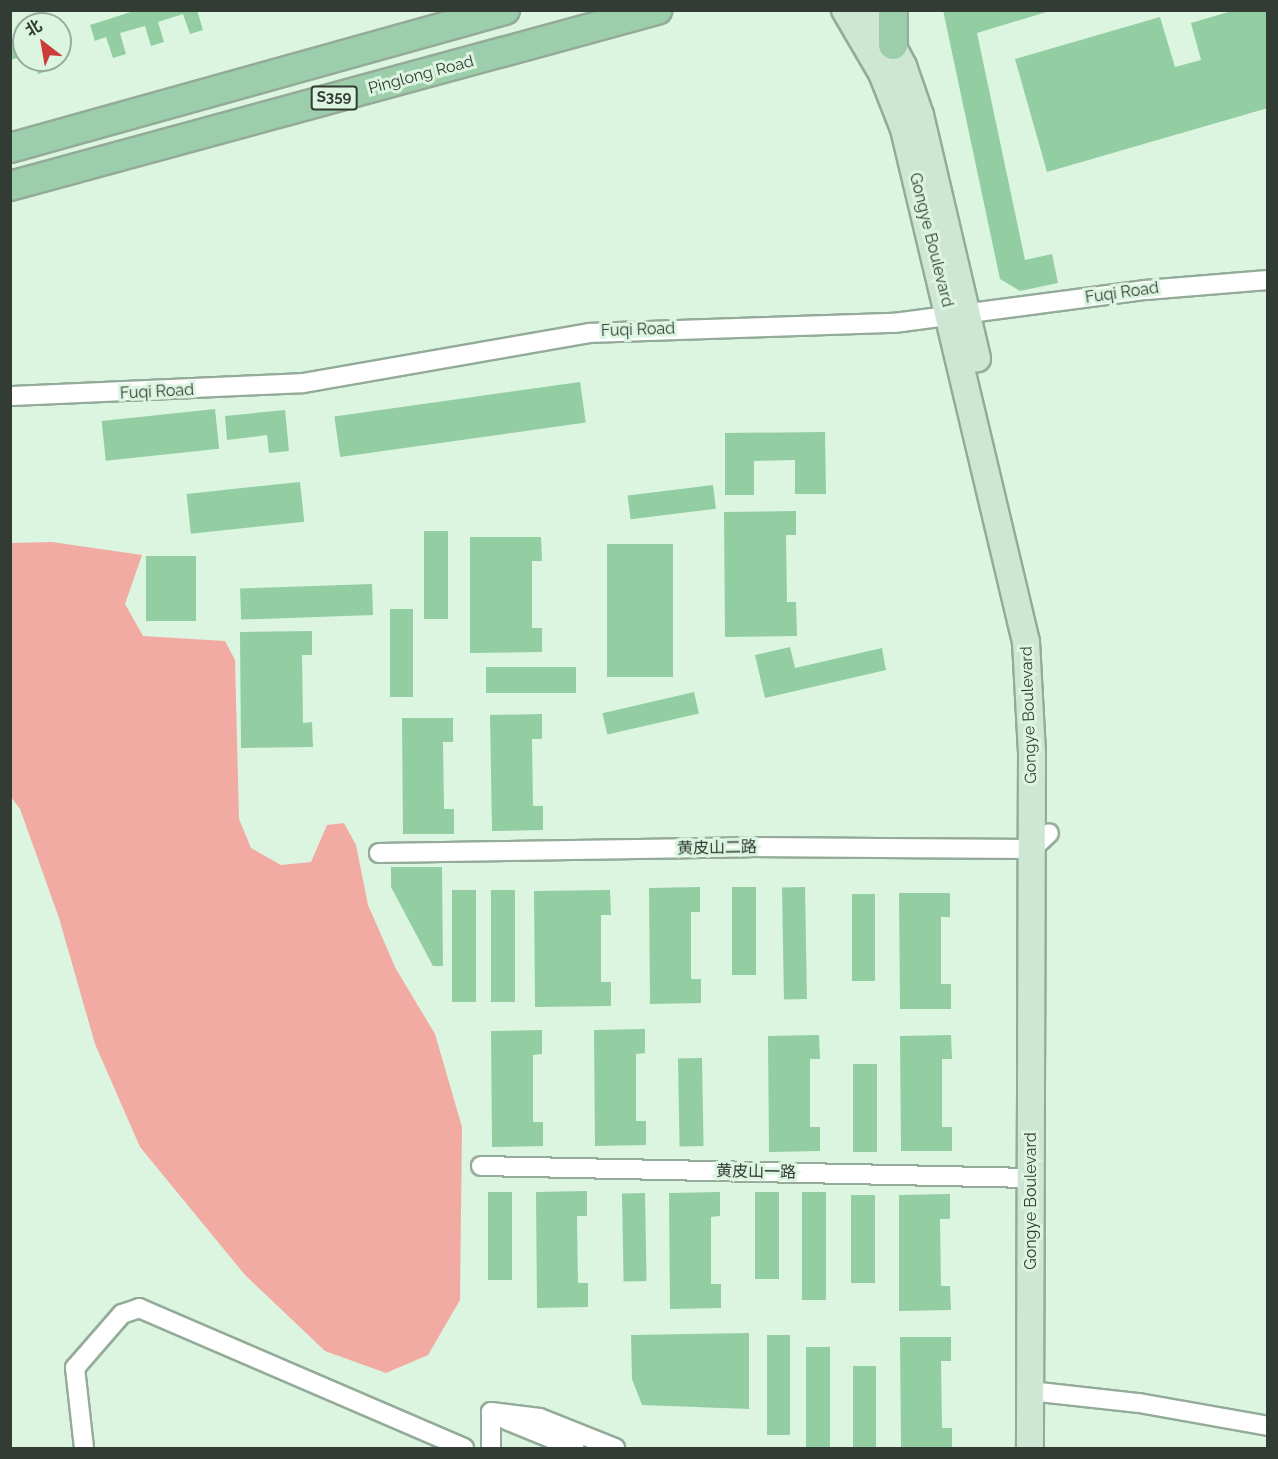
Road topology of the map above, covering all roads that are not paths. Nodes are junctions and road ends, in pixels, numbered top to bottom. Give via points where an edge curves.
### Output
1 (505, 10) edge
2 (657, 10) edge
3 (845, 10) edge
4 (873, 10) edge
5 (893, 10) edge
6 (893, 45) junction
7 (10, 148) edge
8 (10, 186) edge
9 (1268, 280) edge
10 (958, 316) junction
11 (10, 396) edge
12 (1040, 841) junction
13 (379, 854) dead end
14 (481, 1166) dead end
15 (1031, 1178) junction
16 (1039, 1392) junction
17 (491, 1412) junction
18 (1268, 1426) edge
19 (84, 1449) edge
20 (464, 1449) edge
21 (491, 1449) edge
22 (575, 1449) edge
23 (615, 1449) edge
24 (1030, 1449) edge
25 (1047, 1449) edge

1 - 7 main road, S359
2 - 8 main road, Pinglong Road / S359
3 - 10 street, Gongye Boulevard via 897,109
4 - 6 street, Gongye Boulevard
5 - 6 main road
6 - 10 street, Gongye Boulevard via 920,115
9 - 10 street, Fuqi Road via 1146,290
10 - 11 street, Fuqi Road via 853,326 589,333 303,383
10 - 12 street, Gongye Boulevard via 1042,639
12 - 13 street, 黄皮山二路
12 - 15 street, Gongye Boulevard
12 - 16 street, Gongye Boulevard
14 - 15 street, 黄皮山一路
15 - 16 street, Gongye Boulevard
16 - 18 street via 1139,1403
16 - 24 street, Gongye Boulevard
16 - 25 street, Gongye Boulevard
17 - 21 street
17 - 22 street
17 - 23 street via 540,1418
19 - 20 street via 75,1368 122,1314 139,1308

